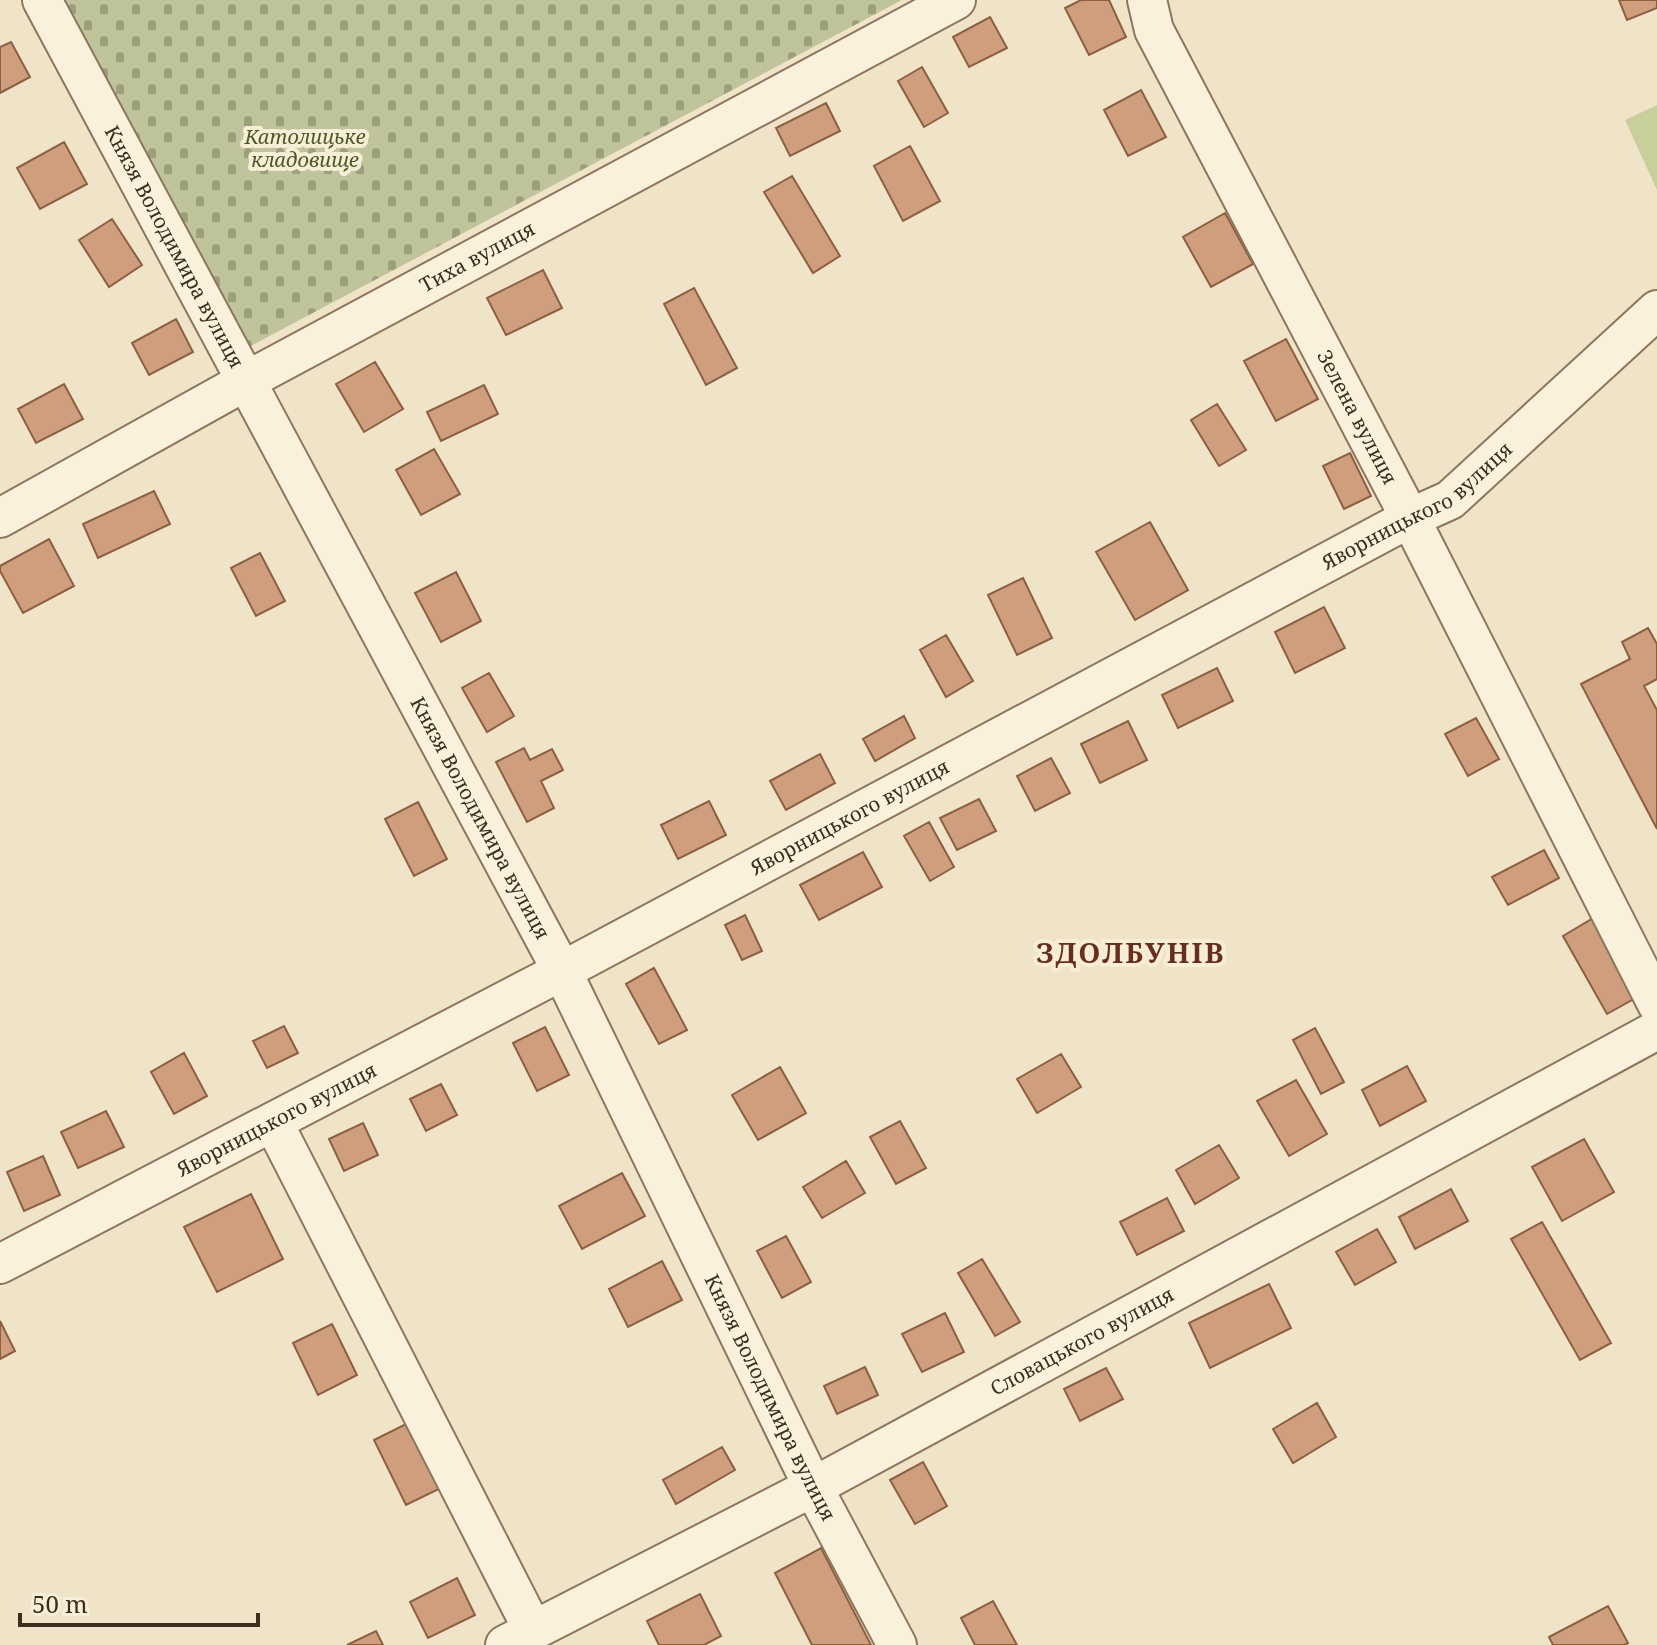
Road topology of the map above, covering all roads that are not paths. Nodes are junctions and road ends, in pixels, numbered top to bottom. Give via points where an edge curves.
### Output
1 (42, 0) edge
2 (956, 0) edge
3 (1147, 0) edge
4 (1657, 310) edge
5 (246, 381) junction
6 (0, 518) edge
7 (1410, 518) junction
8 (562, 971) junction
9 (1657, 1004) edge
10 (1657, 1030) edge
11 (273, 1122) junction
12 (0, 1264) edge
13 (813, 1487) junction
14 (519, 1638) edge
15 (897, 1645) edge

1 - 5 street, Князя Володимира вулиця
2 - 5 street, Тиха вулиця
3 - 7 street, Зелена вулиця via 1154,30
4 - 7 street, Яворницького вулиця via 1450,500
5 - 6 street, Тиха вулиця
5 - 8 street, Князя Володимира вулиця
7 - 8 street, Яворницького вулиця
7 - 9 street, Зелена вулиця
8 - 11 street, Яворницького вулиця
8 - 13 street, Князя Володимира вулиця
10 - 13 street, Словацького вулиця
11 - 12 street, Яворницького вулиця
11 - 14 street
13 - 14 street, Словацького вулиця
13 - 15 street, Князя Володимира вулиця

